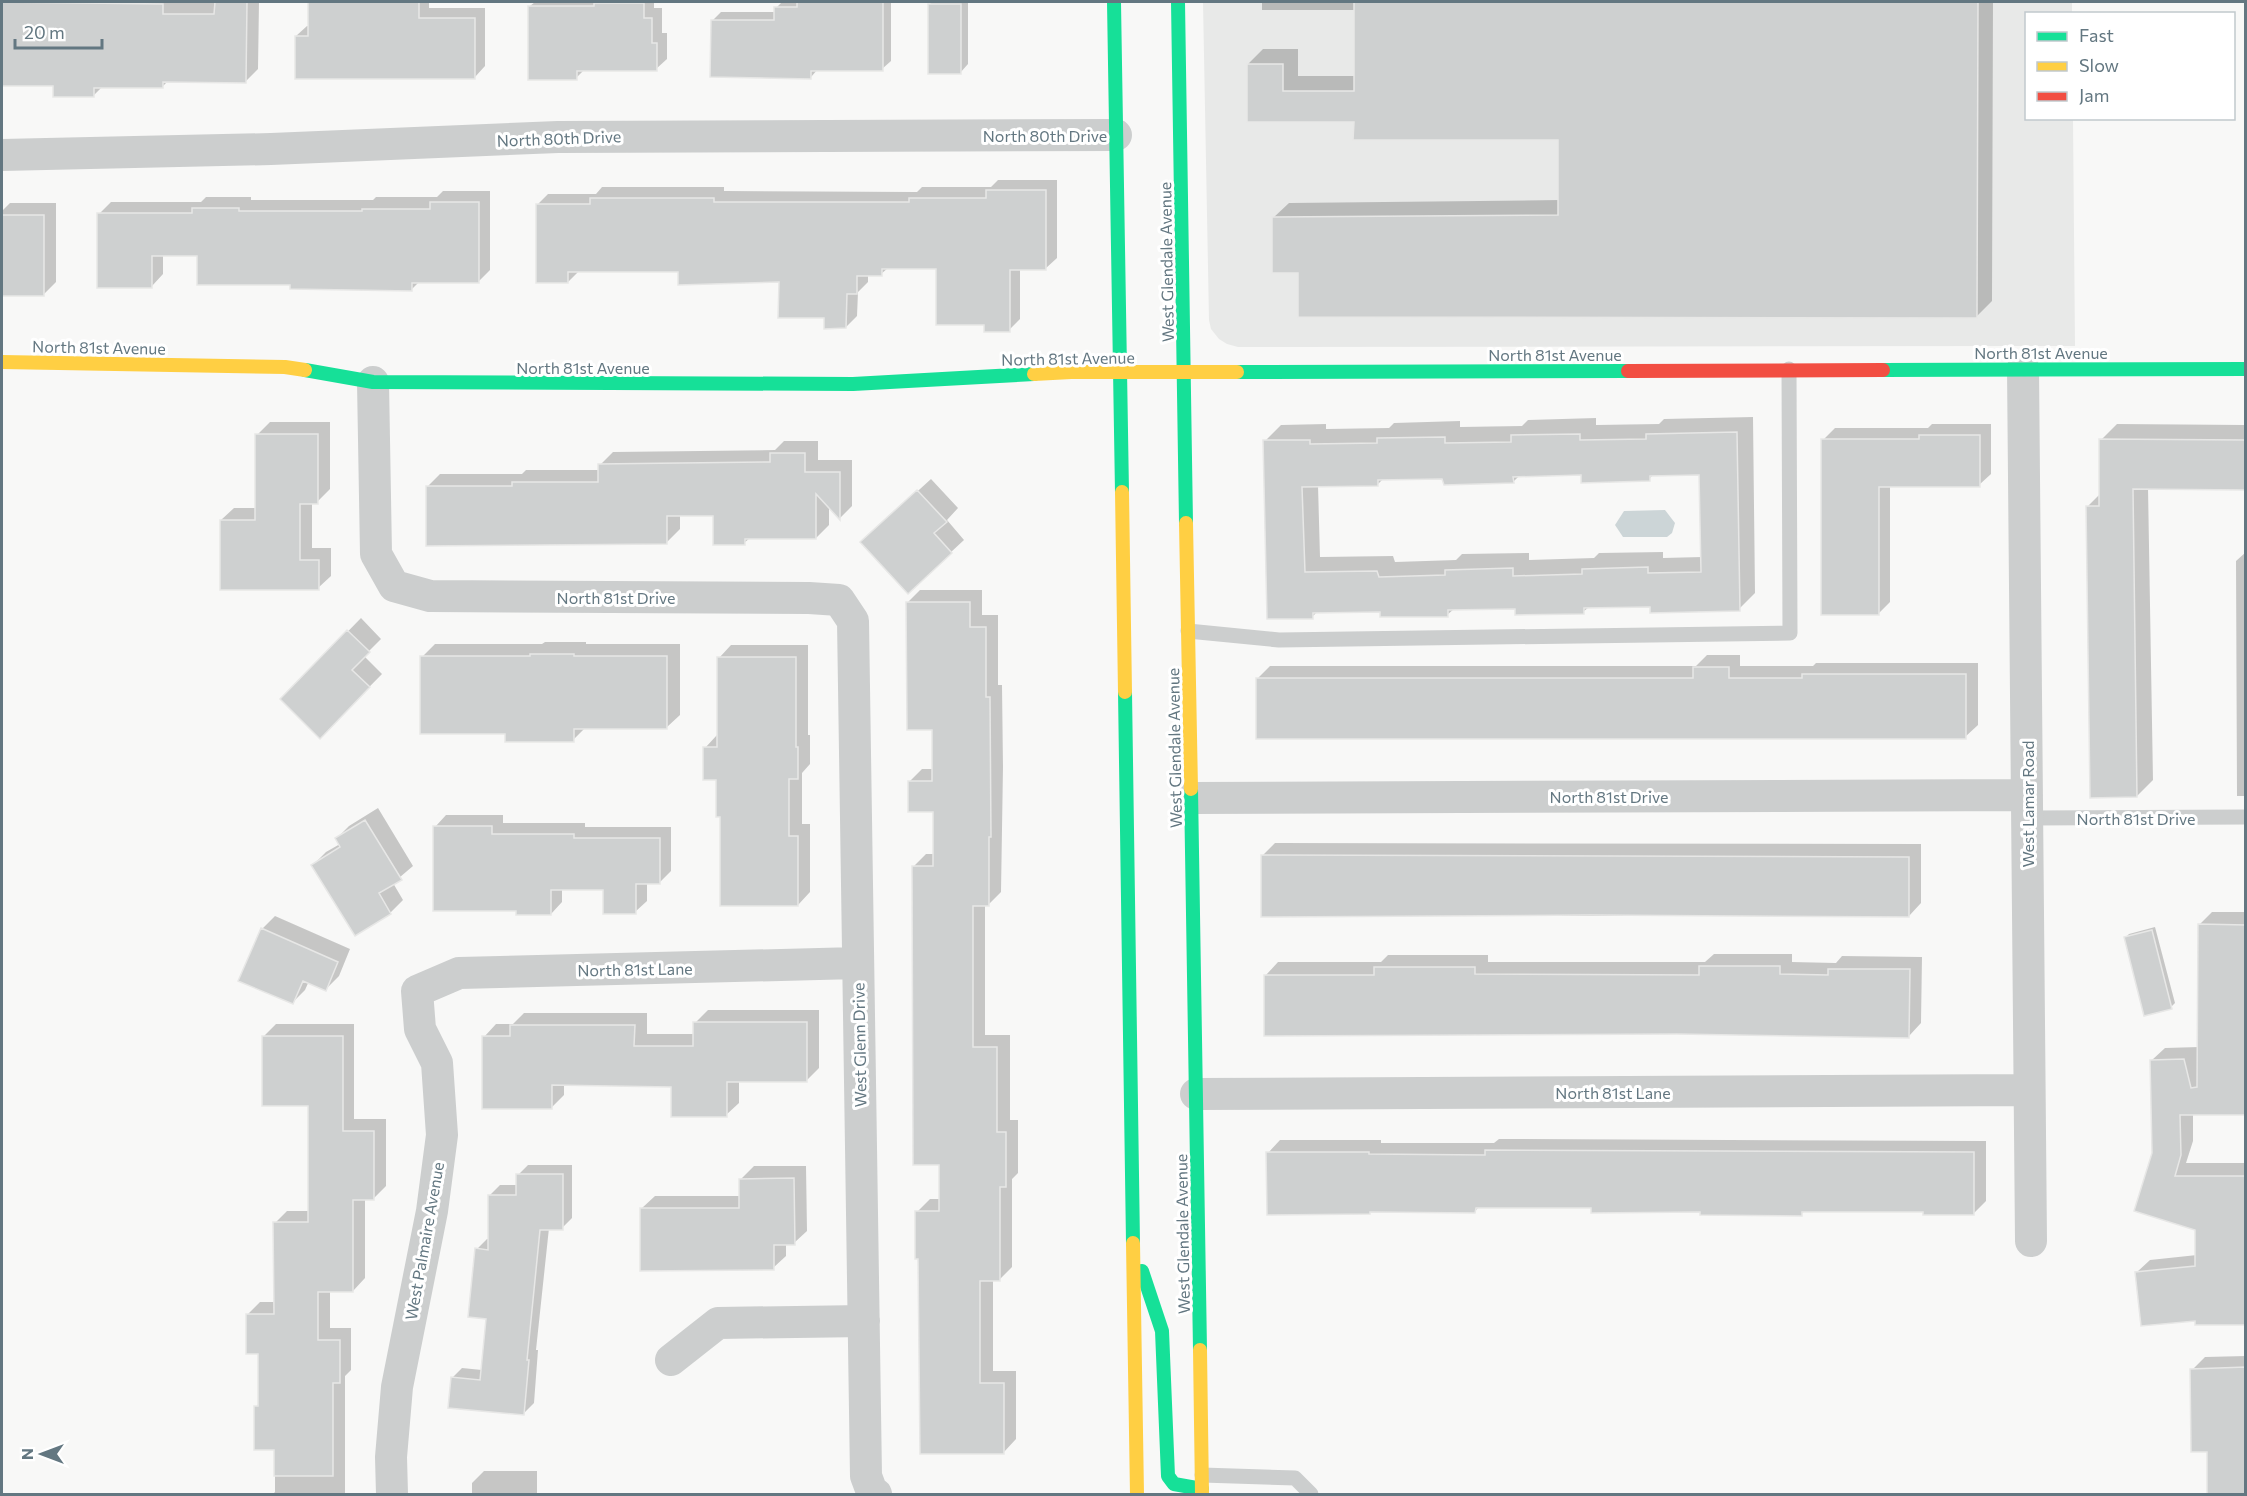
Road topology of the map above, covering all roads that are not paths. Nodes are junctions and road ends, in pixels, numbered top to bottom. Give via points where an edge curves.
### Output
1 (1114, 2) edge
2 (1178, 2) edge
3 (1116, 135) junction
4 (2, 155) edge
5 (2, 362) edge
6 (2023, 368) junction
7 (1789, 369) junction
8 (2246, 369) edge
9 (1118, 372) junction
10 (1184, 373) junction
11 (373, 382) junction
12 (839, 600) joint
13 (1188, 631) junction
14 (1191, 798) junction
15 (2027, 806) junction
16 (2246, 817) edge
17 (857, 963) junction
18 (417, 991) joint
19 (2029, 1090) junction
20 (1196, 1094) junction
21 (2031, 1241) dead end
22 (1132, 1244) junction
23 (864, 1321) junction
24 (671, 1360) dead end
25 (1202, 1486) edge
26 (874, 1493) edge
27 (392, 1494) edge
28 (1137, 1494) edge
29 (1311, 1494) edge

1 - 3 main road
2 - 10 main road, West Glendale Avenue
3 - 4 street, North 80th Drive via 582,137
3 - 9 main road
5 - 11 main road, North 81st Avenue via 285,367
6 - 7 main road, North 81st Avenue
6 - 8 main road, North 81st Avenue
6 - 15 street, West Lamar Road
7 - 10 main road, North 81st Avenue
7 - 13 lane via 1790,633 1279,640
9 - 10 main road, North 81st Avenue
9 - 11 main road, North 81st Avenue via 853,384
9 - 22 main road
10 - 13 main road, West Glendale Avenue
11 - 12 street, North 81st Drive via 376,554 394,586 430,596
12 - 17 street, West Glenn Drive via 853,621
13 - 14 main road, West Glendale Avenue
14 - 15 street, North 81st Drive
14 - 20 main road, West Glendale Avenue
15 - 16 lane, North 81st Drive
15 - 19 street, West Lamar Road
17 - 18 street, North 81st Lane via 459,973
17 - 23 street, West Glenn Drive
18 - 27 street, West Palmaire Avenue via 420,1029 437,1064 442,1135 432,1211 397,1387
19 - 20 street, North 81st Lane
19 - 21 street, West Lamar Road
20 - 25 main road, West Glendale Avenue
22 - 25 main road via 1162,1331 1168,1476 1174,1484
22 - 28 main road
23 - 24 street via 718,1323
23 - 26 street, West Glenn Drive via 866,1476
25 - 29 lane via 1295,1478

